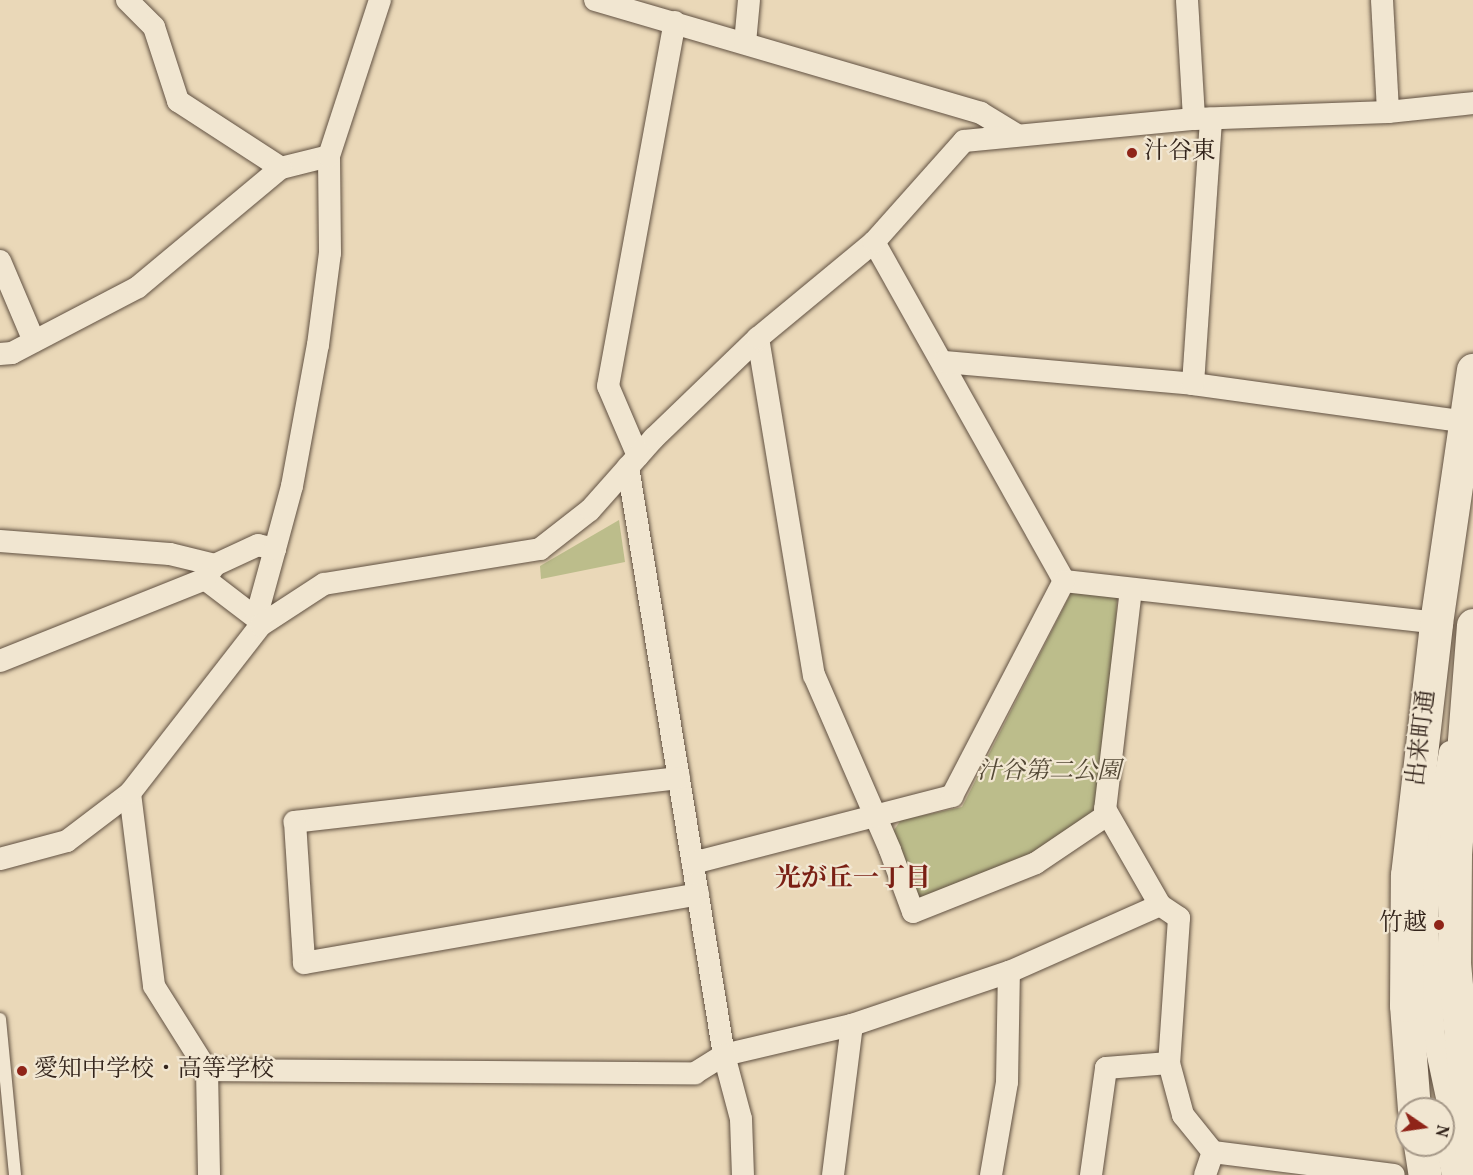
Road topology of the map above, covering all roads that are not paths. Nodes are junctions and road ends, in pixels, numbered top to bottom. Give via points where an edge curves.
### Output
1 (127, 0) edge
2 (380, 0) edge
3 (595, 0) edge
4 (749, 0) edge
5 (1186, 0) edge
6 (1383, 0) edge
7 (652, 8) edge
8 (675, 22) junction
9 (746, 43) junction
10 (1473, 103) edge
11 (1388, 112) junction
12 (1203, 119) junction
13 (1017, 135) junction
14 (329, 156) junction
15 (280, 168) junction
16 (874, 242) junction
17 (0, 261) edge
18 (758, 338) junction
19 (34, 341) junction
20 (0, 354) edge
21 (944, 362) junction
22 (1473, 370) edge
23 (1193, 384) junction
24 (1466, 422) junction
25 (633, 462) junction
26 (0, 541) edge
27 (275, 549) junction
28 (210, 572) junction
29 (1064, 581) junction
30 (1131, 589) junction
31 (259, 621) junction
32 (1436, 623) junction
33 (1473, 625) edge
34 (1472, 629) edge
35 (0, 661) edge
36 (679, 778) junction
37 (130, 793) junction
38 (872, 814) junction
39 (1107, 815) junction
40 (0, 859) edge
41 (693, 863) junction
42 (698, 894) junction
43 (1160, 905) junction
44 (1009, 972) junction
45 (0, 1019) edge
46 (852, 1025) junction
47 (1439, 1036) edge
48 (724, 1055) junction
49 (1169, 1063) junction
50 (207, 1070) junction
51 (1418, 1097) edge
52 (1438, 1097) edge
53 (1213, 1152) junction
54 (1422, 1157) edge
55 (1449, 1157) edge
56 (1473, 1169) edge
57 (15, 1175) edge
58 (209, 1175) edge
59 (743, 1175) edge
60 (833, 1175) edge
61 (991, 1175) edge
62 (1091, 1175) edge
63 (1205, 1175) edge
64 (1394, 1175) edge
65 (1425, 1175) edge
66 (1453, 1175) edge
67 (1463, 1175) edge

1 - 15 street via 154,27 178,101
2 - 14 street
3 - 7 street
4 - 9 street
5 - 12 street
6 - 11 street
7 - 8 street
8 - 9 street
8 - 25 street via 608,386
9 - 13 street via 981,113
10 - 11 street
11 - 12 street
12 - 13 street
12 - 23 street
13 - 16 street via 964,141
14 - 15 street
14 - 27 street via 330,253 318,345 292,486
15 - 19 street via 138,286
16 - 18 street
16 - 21 street
17 - 19 street
18 - 25 street
18 - 38 street via 814,675
19 - 20 street via 12,353
21 - 23 street
21 - 29 street
22 - 24 main road, 出来町通
23 - 24 street
24 - 32 main road, 出来町通
25 - 31 street via 590,510 540,549 324,584
25 - 36 street
26 - 28 street via 170,554
27 - 28 street via 258,545
27 - 31 street
28 - 31 street
28 - 35 street
29 - 30 street
29 - 38 street via 952,796
30 - 32 street
30 - 39 street via 1104,809
31 - 37 street
32 - 47 main road, 出来町通 via 1407,874 1408,933
33 - 34 main road
34 - 47 main road via 1455,855 1454,963
36 - 41 street
36 - 42 street via 294,822 304,963
37 - 40 street via 67,841
37 - 50 street via 154,986
38 - 39 street via 913,912 1036,863
38 - 41 street
39 - 43 street
41 - 42 street
42 - 48 street
43 - 44 street
43 - 49 street via 1179,918
44 - 46 street
44 - 61 street via 1007,1082
45 - 57 lane
46 - 48 street
46 - 60 street
47 - 51 main road, 出来町通
47 - 52 street
47 - 56 main road
47 - 67 street
48 - 50 street via 695,1073
48 - 59 street via 741,1119
49 - 53 street via 1183,1115
49 - 62 street via 1106,1068
50 - 58 street
53 - 63 street
53 - 64 street
54 - 65 main road
55 - 66 street
56 - 67 street

